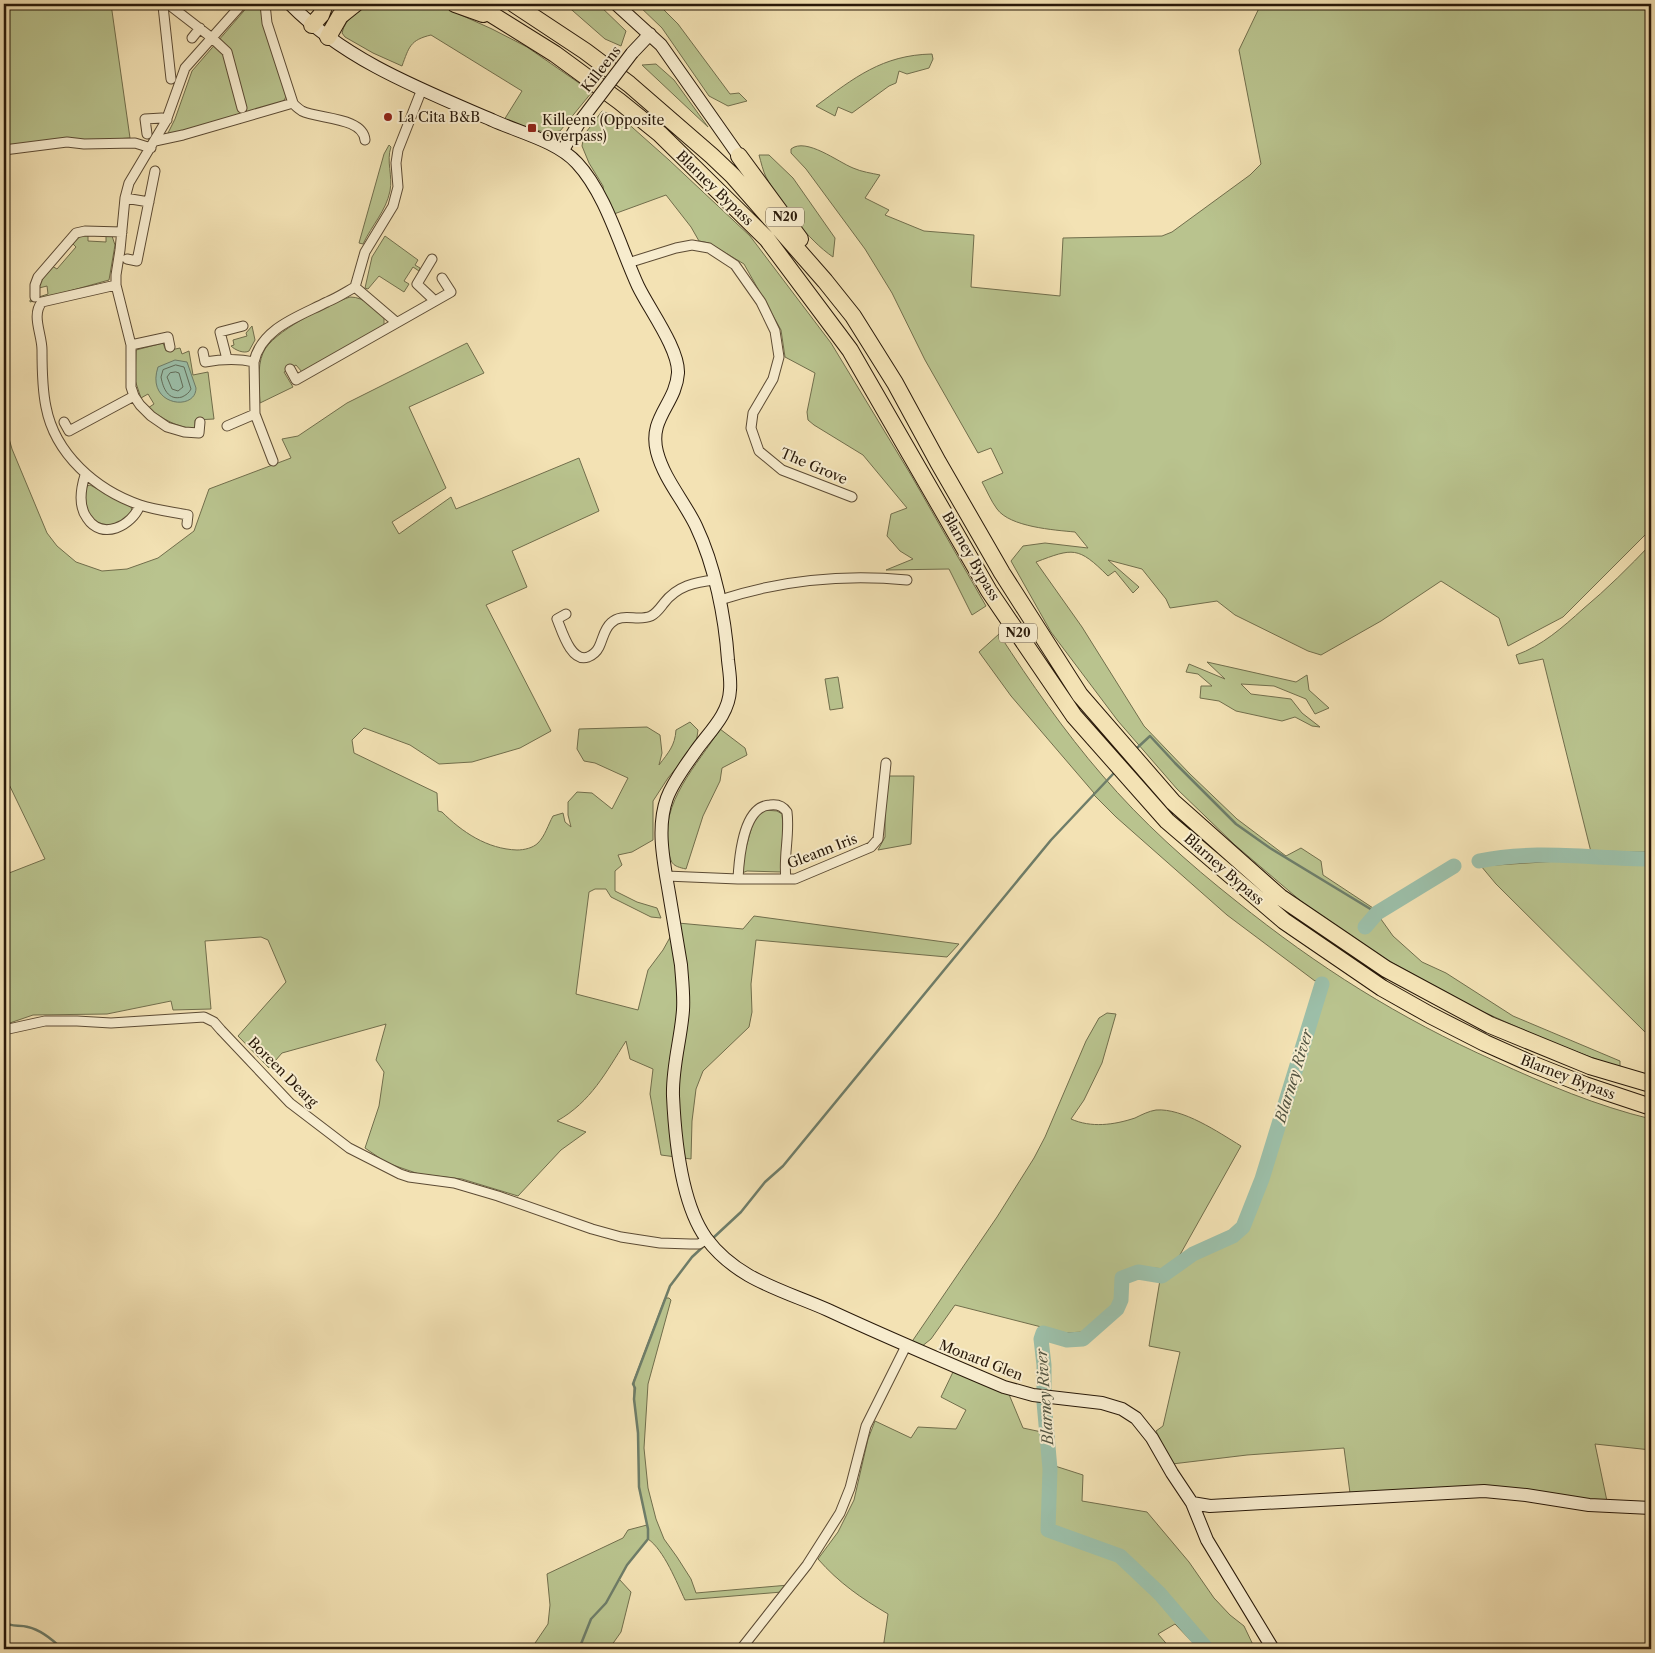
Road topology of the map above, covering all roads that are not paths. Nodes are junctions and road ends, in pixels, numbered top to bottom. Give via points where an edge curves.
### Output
1 (166, 4) edge
2 (242, 4) edge
3 (265, 4) edge
4 (290, 4) edge
5 (325, 4) edge
6 (355, 4) edge
7 (455, 4) edge
8 (474, 4) edge
9 (514, 4) edge
10 (616, 4) edge
11 (506, 22) junction
12 (312, 25) junction
13 (200, 28) junction
14 (650, 34) junction
15 (328, 37) junction
16 (192, 38) dead end
17 (212, 38) junction
18 (171, 79) dead end
19 (422, 89) junction
20 (292, 103) junction
21 (242, 108) dead end
22 (167, 120) junction
23 (147, 134) dead end
24 (365, 140) dead end
25 (153, 144) junction
26 (4, 150) edge
27 (563, 150) junction
28 (739, 156) joint
29 (155, 171) dead end
30 (125, 198) junction
31 (149, 202) junction
32 (122, 232) junction
33 (432, 259) dead end
34 (127, 260) dead end
35 (628, 263) junction
36 (442, 278) dead end
37 (825, 281) junction
38 (116, 285) junction
39 (355, 287) junction
40 (35, 297) dead end
41 (435, 301) junction
42 (396, 322) junction
43 (243, 326) dead end
44 (131, 345) junction
45 (170, 347) dead end
46 (202, 352) dead end
47 (227, 359) junction
48 (254, 362) junction
49 (290, 370) dead end
50 (134, 396) junction
51 (255, 414) junction
52 (64, 422) dead end
53 (200, 422) dead end
54 (227, 426) dead end
55 (272, 461) dead end
56 (85, 475) junction
57 (852, 497) dead end
58 (140, 505) junction
59 (187, 524) dead end
60 (715, 580) junction
61 (907, 580) dead end
62 (720, 600) junction
63 (566, 614) dead end
64 (886, 763) dead end
65 (666, 876) junction
66 (738, 879) junction
67 (786, 880) junction
68 (4, 1030) edge
69 (1651, 1084) edge
70 (1651, 1106) edge
71 (709, 1242) junction
72 (906, 1346) junction
73 (1192, 1502) junction
74 (1651, 1508) edge
75 (741, 1649) edge
76 (1273, 1649) edge

1 - 13 street
1 - 18 street via 163,6
2 - 17 street
3 - 20 street
4 - 12 street
5 - 12 highway
6 - 15 highway via 340,16
7 - 11 highway, N20
8 - 11 highway, N20
9 - 37 highway, N20 via 629,84 705,150 733,176
10 - 14 street
11 - 70 highway, Blarney Bypass / N20 via 584,75 660,134 767,239 850,350 990,591 1074,716 1168,821 1284,921 1382,988 1524,1060 1585,1085
12 - 15 street
13 - 16 street
13 - 17 street
14 - 27 street, Killeens, bridge via 579,123
14 - 28 street
15 - 19 street via 368,64
17 - 21 street via 227,52
17 - 22 street via 185,68
19 - 27 street
19 - 39 street via 398,150 398,187 393,206 366,252
20 - 24 street via 302,111 355,126
20 - 25 street
22 - 23 street via 145,119
22 - 25 street
25 - 26 street via 67,142
25 - 30 street via 129,183
27 - 35 street, Monard Glen via 586,174 612,223
28 - 37 highway, N20 via 814,257
29 - 31 street
30 - 31 street
30 - 32 street
31 - 34 street via 137,261
32 - 38 street
32 - 40 street via 76,233 38,277
33 - 41 street via 417,284
35 - 57 street, The Grove via 692,246 709,248 735,265 761,302 775,331 778,357 773,380 754,413 751,428 759,451 782,470
35 - 60 street, Monard Glen via 677,361 678,372 672,394 656,424 654,440 657,453 696,525
36 - 41 street via 451,292
37 - 69 highway, Blarney Bypass / N20 via 853,316 896,383 1002,573 1080,695 1173,802 1280,897 1386,968 1490,1025 1590,1066
38 - 44 street
38 - 56 street via 42,302 36,315 41,338 46,409 59,442
39 - 42 street
39 - 48 street via 278,328 265,339
41 - 42 street
42 - 49 street via 296,380
43 - 47 street via 220,332
44 - 45 street via 168,337
44 - 50 street
46 - 47 street via 205,362
47 - 48 street
48 - 51 street
50 - 52 street via 68,431
50 - 53 street via 151,416 167,427 199,433
51 - 54 street
51 - 55 street
56 - 58 street via 110,492
56 - 58 street via 82,507 86,518 94,525 115,529 136,515
58 - 59 street via 188,515
60 - 62 street, Monard Glen
60 - 63 street via 698,582 672,593 653,615 643,619 617,618 605,631 598,649 585,658 572,652 557,619
61 - 62 street via 856,577 796,582
62 - 65 street, Monard Glen via 727,647 728,704 667,798 662,821
64 - 67 street, Gleann Iris via 875,843 795,879
65 - 66 street, Gleann Iris
65 - 71 street, Monard Glen via 682,984 683,1009 673,1094 676,1125 690,1207
66 - 67 street, Gleann Iris
66 - 67 street, Gleann Iris via 738,861 752,816 758,809 774,805 787,812
68 - 71 street, Boreen Dearg via 45,1021 111,1023 204,1017 214,1022 290,1103 349,1148 400,1174 454,1183 621,1237 660,1243
71 - 72 street, Monard Glen via 729,1262 766,1285
72 - 73 street, Monard Glen via 1004,1388 1118,1408 1136,1418 1152,1438
72 - 75 street via 866,1426 840,1513 807,1565
73 - 74 street via 1210,1506 1484,1491 1589,1505
73 - 76 street, Monard Glen via 1207,1540

